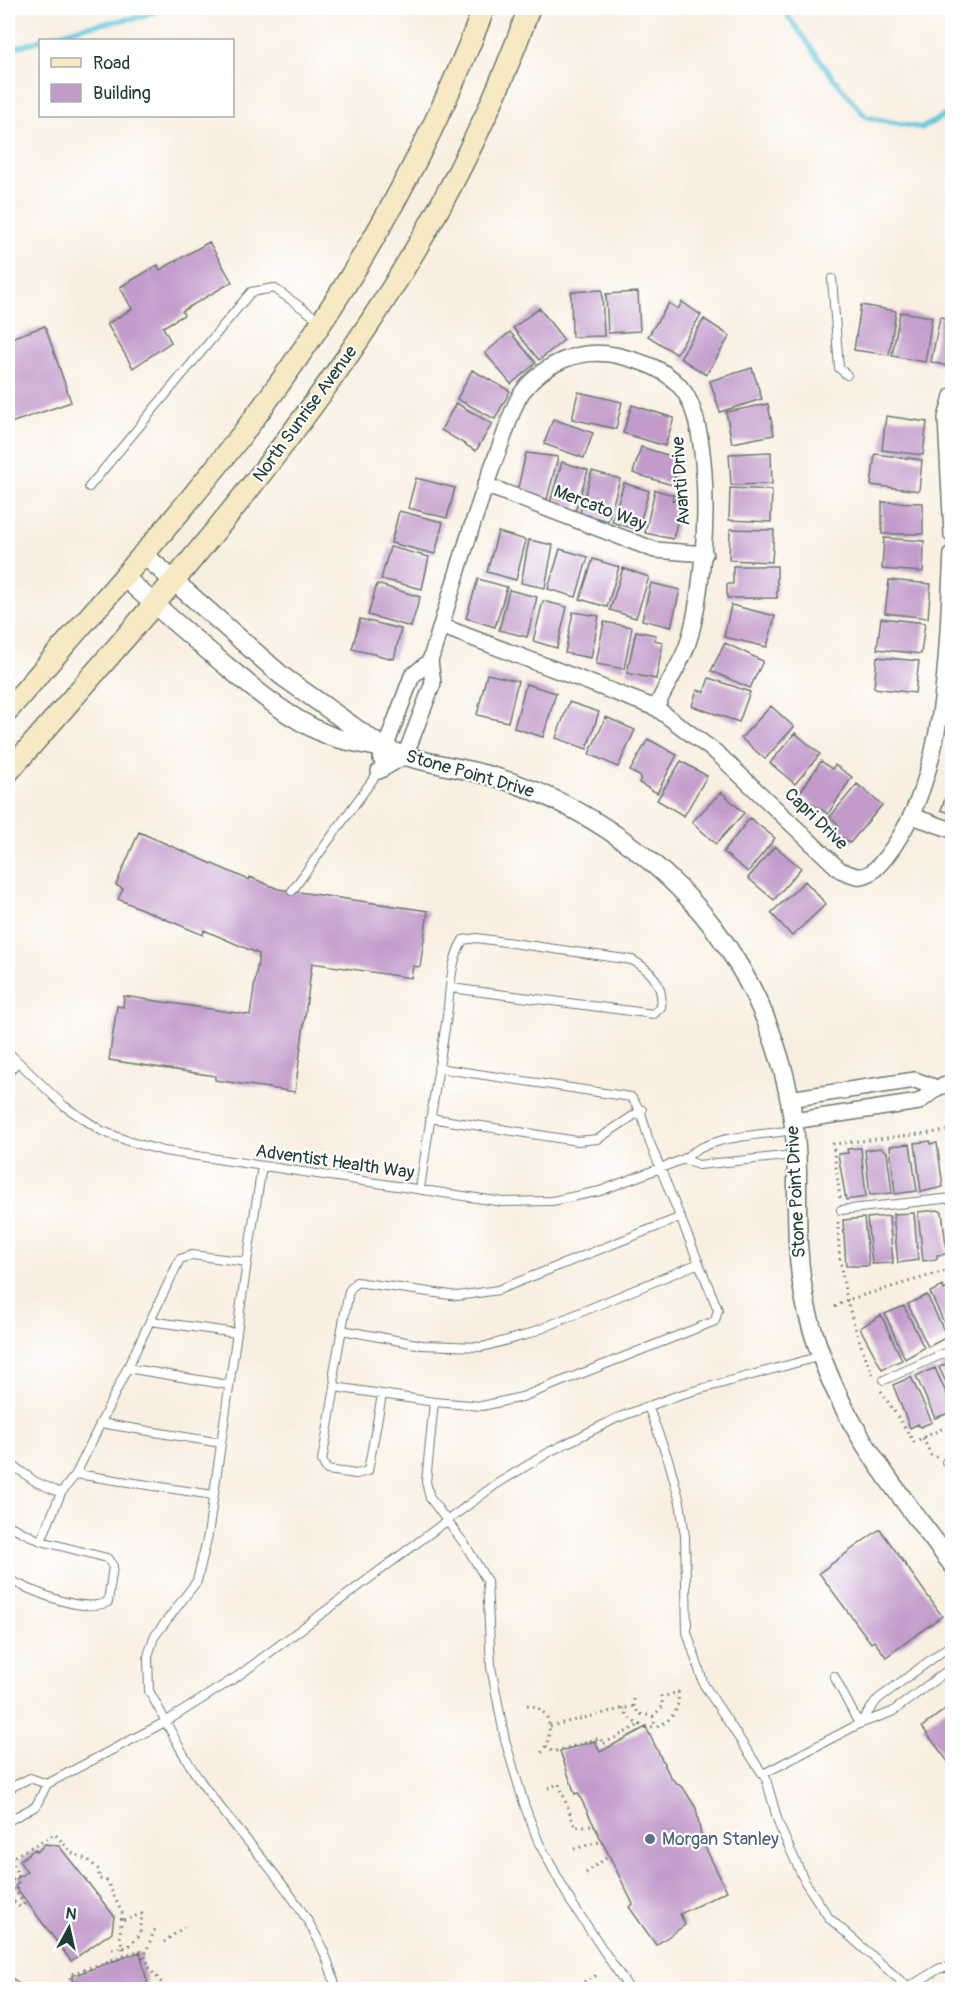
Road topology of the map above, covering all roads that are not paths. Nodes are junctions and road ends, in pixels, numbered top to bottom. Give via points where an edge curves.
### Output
1 (482, 15) edge
2 (526, 16) edge
3 (832, 279) dead end
4 (322, 322) junction
5 (847, 375) dead end
6 (952, 396) edge
7 (485, 485) junction
8 (89, 487) dead end
9 (952, 535) edge
10 (142, 553) junction
11 (952, 553) edge
12 (705, 554) junction
13 (123, 576) junction
14 (174, 580) junction
15 (153, 604) junction
16 (441, 626) junction
17 (430, 661) junction
18 (948, 679) edge
19 (405, 692) junction
20 (426, 701) junction
21 (656, 708) junction
22 (8, 710) edge
23 (384, 748) junction
24 (405, 756) junction
25 (378, 771) junction
26 (8, 772) edge
27 (912, 816) junction
28 (952, 830) edge
29 (292, 891) dead end
30 (451, 988) junction
31 (8, 1053) edge
32 (17, 1062) junction
33 (438, 1068) junction
34 (8, 1073) edge
35 (897, 1082) junction
36 (952, 1083) edge
37 (937, 1088) junction
38 (789, 1099) junction
39 (901, 1105) junction
40 (642, 1110) junction
41 (430, 1118) junction
42 (794, 1126) junction
43 (796, 1155) junction
44 (684, 1159) junction
45 (262, 1166) junction
46 (661, 1168) junction
47 (420, 1189) junction
48 (952, 1198) edge
49 (841, 1210) road end
50 (681, 1217) junction
51 (247, 1262) junction
52 (699, 1263) junction
53 (150, 1321) junction
54 (342, 1330) junction
55 (236, 1334) junction
56 (952, 1350) edge
57 (821, 1356) junction
58 (127, 1368) junction
59 (879, 1380) road end
60 (229, 1384) junction
61 (335, 1386) junction
62 (382, 1395) junction
63 (434, 1402) junction
64 (648, 1406) junction
65 (100, 1424) junction
66 (221, 1443) junction
67 (8, 1462) edge
68 (76, 1474) junction
69 (61, 1493) junction
70 (213, 1495) junction
71 (447, 1522) junction
72 (8, 1526) edge
73 (41, 1541) junction
74 (952, 1564) edge
75 (8, 1579) edge
76 (952, 1644) edge
77 (952, 1667) edge
78 (834, 1676) dead end
79 (167, 1721) junction
80 (859, 1724) junction
81 (763, 1774) junction
82 (47, 1784) junction
83 (8, 1789) edge
84 (8, 1821) edge
85 (952, 1968) edge
86 (910, 1988) edge
87 (336, 1989) edge
88 (630, 1989) edge

1 - 4 main road via 403,182
2 - 14 main road, North Sunrise Avenue via 460,163 374,318 299,426
3 - 5 lane via 839,368
4 - 8 lane via 274,288 251,292
4 - 10 main road via 241,435
6 - 9 street via 946,418
7 - 12 street, Mercato Way via 655,550
7 - 12 street, Avanti Drive via 521,393 543,369 575,355 612,354 655,366 684,393 699,434
7 - 16 street, Avanti Drive
10 - 13 main road
10 - 14 street, Stone Point Drive
11 - 18 street, Capri Drive
12 - 21 street, Avanti Drive via 688,645
13 - 15 street, Stone Point Drive
13 - 22 main road
14 - 15 main road, North Sunrise Avenue
14 - 23 street, Stone Point Drive via 282,676
15 - 23 street, Stone Point Drive via 282,709 330,736
15 - 26 main road, North Sunrise Avenue
16 - 17 street, Avanti Drive
16 - 21 street, Capri Drive
17 - 19 street, Avanti Drive via 412,676
17 - 20 street, Avanti Drive via 433,683
18 - 27 street, Capri Drive via 935,743
19 - 20 street
19 - 23 street, Avanti Drive
20 - 24 street, Avanti Drive
21 - 27 street, Capri Drive via 718,754 840,870 858,876 878,867
23 - 24 street, Stone Point Drive
23 - 25 street, Avanti Drive
24 - 25 street
24 - 38 street, Stone Point Drive via 474,771 554,799 602,827 654,865 716,932 752,991 781,1060
25 - 29 lane
27 - 28 street
30 - 30 lane via 457,949 463,940 477,938 632,960 653,975 663,994 662,1007 654,1014
30 - 33 lane
31 - 32 lane, Adventist Health Way
32 - 34 lane
32 - 45 lane, Adventist Health Way via 64,1107 102,1131 164,1152
33 - 40 lane via 631,1097
33 - 41 lane
35 - 37 street via 915,1080
35 - 38 street
35 - 39 street
36 - 37 street
37 - 39 street via 920,1102
38 - 42 street, Stone Point Drive
39 - 42 street
40 - 41 lane via 598,1139 577,1142
40 - 46 lane
41 - 47 lane
42 - 43 street, Stone Point Drive
42 - 44 lane, Adventist Health Way via 712,1142 693,1150
43 - 44 lane via 698,1165
43 - 57 street, Stone Point Drive via 800,1274
44 - 46 lane, Adventist Health Way
45 - 47 lane, Adventist Health Way
45 - 51 lane
46 - 47 lane, Adventist Health Way via 600,1191 552,1201 503,1202
46 - 50 lane
48 - 49 lane
50 - 52 lane
50 - 54 lane via 498,1290 458,1296 356,1282 349,1291
51 - 53 lane via 192,1255 180,1259
51 - 55 lane
52 - 54 lane via 526,1335 482,1347 422,1345
52 - 63 lane via 718,1311 715,1321 522,1397 482,1406
53 - 55 lane
53 - 58 lane
54 - 61 lane
55 - 60 lane
56 - 59 lane
57 - 64 lane
57 - 74 street, Stone Point Drive via 839,1402 869,1453
58 - 60 lane
58 - 65 lane
60 - 66 lane
61 - 62 lane
61 - 62 lane via 322,1461 327,1470 368,1472
62 - 63 lane
63 - 71 lane via 426,1482 430,1498
64 - 71 lane via 551,1451 495,1485
64 - 81 lane via 680,1502 685,1536 687,1632 704,1685
65 - 66 lane
65 - 68 lane
66 - 70 lane
67 - 69 lane via 36,1482
68 - 69 lane
68 - 70 lane
69 - 73 lane
70 - 79 lane via 197,1581 154,1637 148,1656 149,1691
71 - 79 lane via 288,1642
71 - 88 lane via 487,1581 490,1667 506,1740 539,1843 571,1902
72 - 73 lane
73 - 75 lane via 106,1558 113,1566 108,1602 97,1607 65,1601
76 - 80 lane via 878,1699
77 - 80 lane via 892,1712
78 - 80 lane
79 - 82 lane
79 - 87 lane via 198,1779 305,1916 327,1959
80 - 81 lane
81 - 86 lane via 779,1825 805,1882 829,1918
82 - 83 lane via 30,1778
82 - 84 lane via 36,1806
85 - 86 lane via 940,1968

